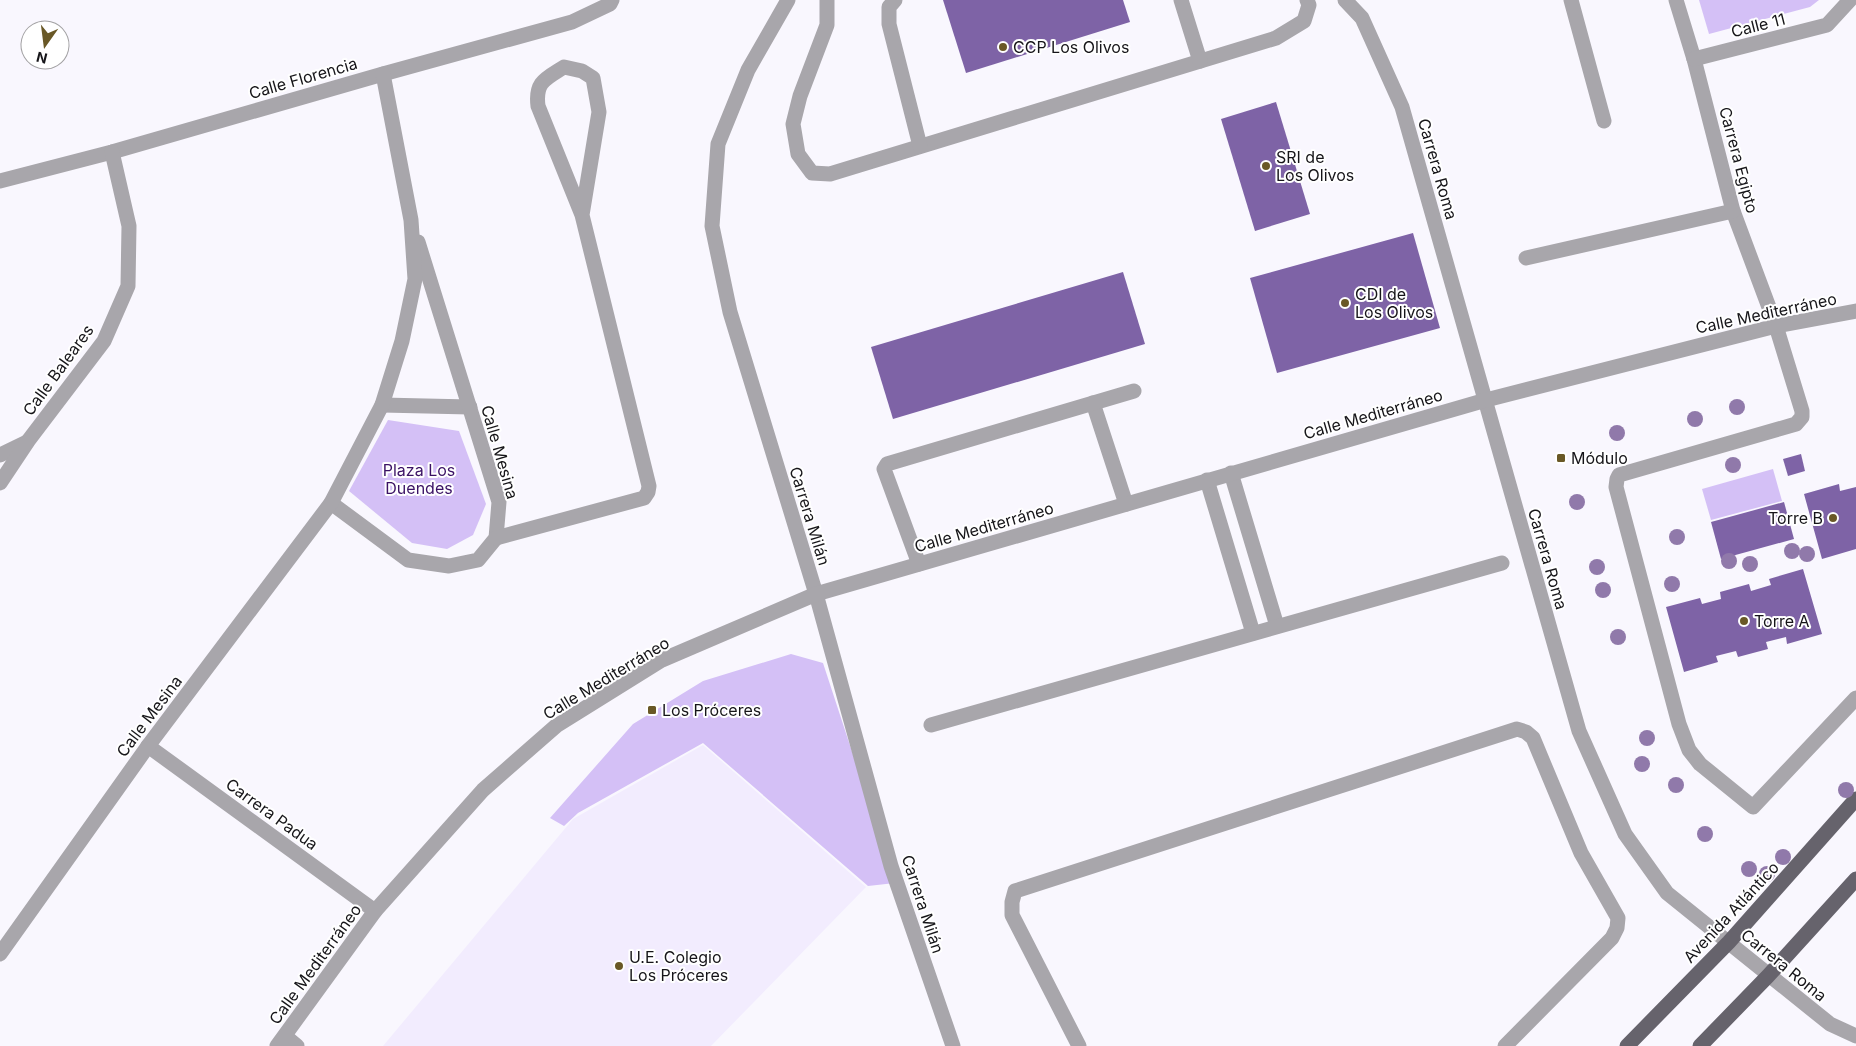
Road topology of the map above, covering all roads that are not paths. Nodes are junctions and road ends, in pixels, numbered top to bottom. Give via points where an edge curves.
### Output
1 (612, 0) edge
2 (788, 0) edge
3 (827, 0) edge
4 (895, 0) edge
5 (1181, 0) edge
6 (1307, 0) edge
7 (1345, 0) edge
8 (1571, 0) edge
9 (1676, 0) edge
10 (1850, 0) edge
11 (1694, 59) junction
12 (1200, 61) junction
13 (383, 74) junction
14 (1604, 121) dead end
15 (920, 146) junction
16 (112, 152) junction
17 (0, 181) edge
18 (1733, 211) junction
19 (582, 215) junction
20 (411, 220) junction
21 (1526, 258) dead end
22 (1856, 311) edge
23 (1776, 326) junction
24 (1134, 391) dead end
25 (1486, 400) junction
26 (1093, 403) junction
27 (382, 405) junction
28 (470, 407) junction
29 (28, 441) junction
30 (0, 455) edge
31 (1231, 473) junction
32 (1207, 480) junction
33 (0, 483) edge
34 (331, 503) junction
35 (1126, 504) junction
36 (496, 538) junction
37 (919, 564) junction
38 (1502, 564) dead end
39 (816, 594) junction
40 (1277, 626) junction
41 (1253, 633) junction
42 (1856, 698) edge
43 (931, 725) dead end
44 (148, 746) junction
45 (1856, 799) edge
46 (1856, 879) edge
47 (374, 911) junction
48 (1729, 942) junction
49 (0, 954) edge
50 (1768, 976) junction
51 (1856, 1036) edge
52 (281, 1041) edge
53 (297, 1046) edge
54 (954, 1046) edge
55 (1079, 1046) edge
56 (1505, 1046) edge
57 (1627, 1046) edge
58 (1700, 1046) edge

1 - 13 street, Calle Florencia via 610,4 572,22
2 - 39 street, Carrera Milán via 748,70 718,144 712,226 730,312
3 - 15 street via 827,25 793,124 798,154 812,173 830,174
4 - 15 street via 889,7 889,24
5 - 12 street
6 - 12 street via 1309,5 1304,22 1276,38
7 - 25 street, Carrera Roma via 1362,18 1402,107
8 - 14 street
9 - 11 street, Carrera Egipto
10 - 11 street, Calle 11 via 1827,25
11 - 18 street, Carrera Egipto
12 - 15 street
13 - 16 street, Calle Florencia
13 - 20 street, Calle Mesina
16 - 17 street, Calle Florencia
16 - 29 street, Calle Baleares via 129,226 128,286 104,341
18 - 21 street
18 - 23 street, Carrera Egipto
19 - 19 street via 599,112 593,78 582,71 564,67 543,81 536,92 538,106
19 - 36 street via 648,492 644,498
20 - 27 street, Calle Mesina via 414,279 402,341
20 - 28 street, Calle Mesina
22 - 23 street, Calle Mediterráneo
23 - 25 street, Calle Mediterráneo
23 - 42 street, Carrera Egipto via 1802,406 1799,421 1623,474 1616,478 1616,487 1679,724 1689,750 1700,764 1753,807
24 - 26 street
25 - 31 street, Calle Mediterráneo
25 - 48 street, Carrera Roma via 1579,731 1625,834 1667,893
26 - 35 street
26 - 37 street via 887,464 884,469
27 - 28 street
27 - 34 street, Calle Mesina
28 - 36 street, Calle Mesina via 499,502
29 - 30 street
29 - 33 street, Calle Baleares
31 - 32 street, Calle Mediterráneo
31 - 40 street
32 - 35 street, Calle Mediterráneo
32 - 41 street
34 - 36 street via 408,560 449,566 478,560
34 - 44 street, Calle Mesina
35 - 37 street, Calle Mediterráneo
37 - 39 street, Calle Mediterráneo
38 - 40 street
39 - 47 street, Calle Mediterráneo via 662,660 556,726 483,790
39 - 54 street, Carrera Milán via 891,866
40 - 41 street
41 - 43 street
44 - 47 street, Carrera Padua
44 - 49 street, Calle Mesina
45 - 48 main road, Avenida Atlántico
46 - 50 main road
47 - 52 street, Calle Mediterráneo
48 - 50 street, Carrera Roma
48 - 57 main road, Avenida Atlántico
50 - 51 street, Carrera Roma via 1830,1024
50 - 58 main road
52 - 53 street
55 - 56 street via 1012,915 1015,891 1517,729 1533,738 1582,852 1618,918 1612,938

